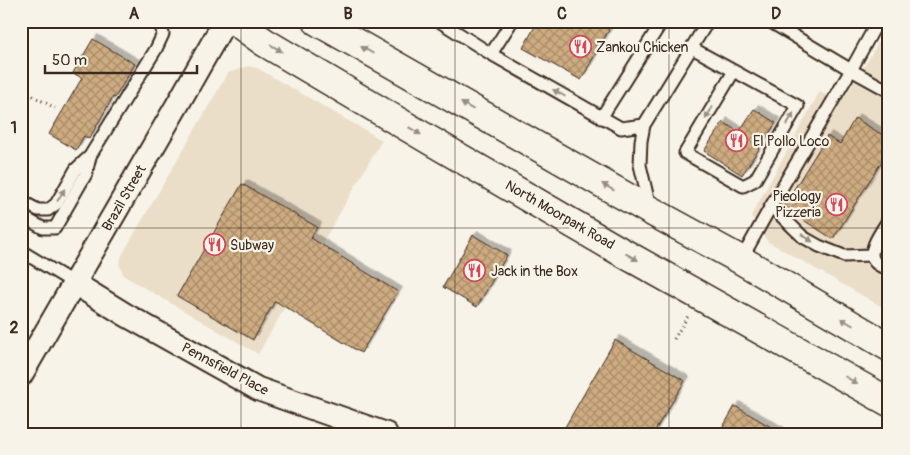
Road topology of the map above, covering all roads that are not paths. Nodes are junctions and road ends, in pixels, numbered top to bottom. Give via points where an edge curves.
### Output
1 (153, 21) edge
2 (224, 21) edge
3 (235, 21) edge
4 (317, 21) edge
5 (439, 21) edge
6 (512, 21) edge
7 (658, 21) edge
8 (708, 21) edge
9 (769, 21) edge
10 (878, 21) edge
11 (692, 48) junction
12 (491, 54) junction
13 (851, 70) junction
14 (734, 71) junction
15 (889, 91) edge
16 (601, 118) junction
17 (644, 125) junction
18 (90, 156) junction
19 (21, 202) edge
20 (771, 206) junction
21 (651, 211) junction
22 (21, 216) edge
23 (889, 219) edge
24 (21, 251) edge
25 (871, 255) junction
26 (741, 260) junction
27 (889, 270) edge
28 (74, 283) junction
29 (889, 346) edge
30 (21, 375) edge
31 (889, 402) edge
32 (386, 434) edge

1 - 18 lane via 161,26 163,34 156,49
2 - 28 street, Brazil Street
3 -> 31 main road, North Moorpark Road via 264,42 618,250
21 -> 4 main road
5 - 12 lane
6 - 12 lane
7 - 16 lane via 661,23
8 - 11 lane
9 - 13 lane
10 - 13 lane
11 - 14 lane
11 - 17 lane
16 -> 12 lane
13 - 15 lane
13 - 20 lane
14 -> 14 lane via 685,153 743,186 755,180 798,106
16 - 17 lane via 621,128
17 - 21 lane via 640,165
19 -> 18 lane via 38,210 48,210 56,204 76,169
18 - 22 lane via 86,174 55,228 43,228
20 -> 25 lane via 803,237 819,246 844,256
20 - 26 lane
21 - 26 main road
23 - 25 lane
24 - 28 lane
25 - 27 lane via 875,262
29 -> 26 main road
28 - 30 street, Brazil Street
28 - 32 street, Pennsfield Place via 258,389

